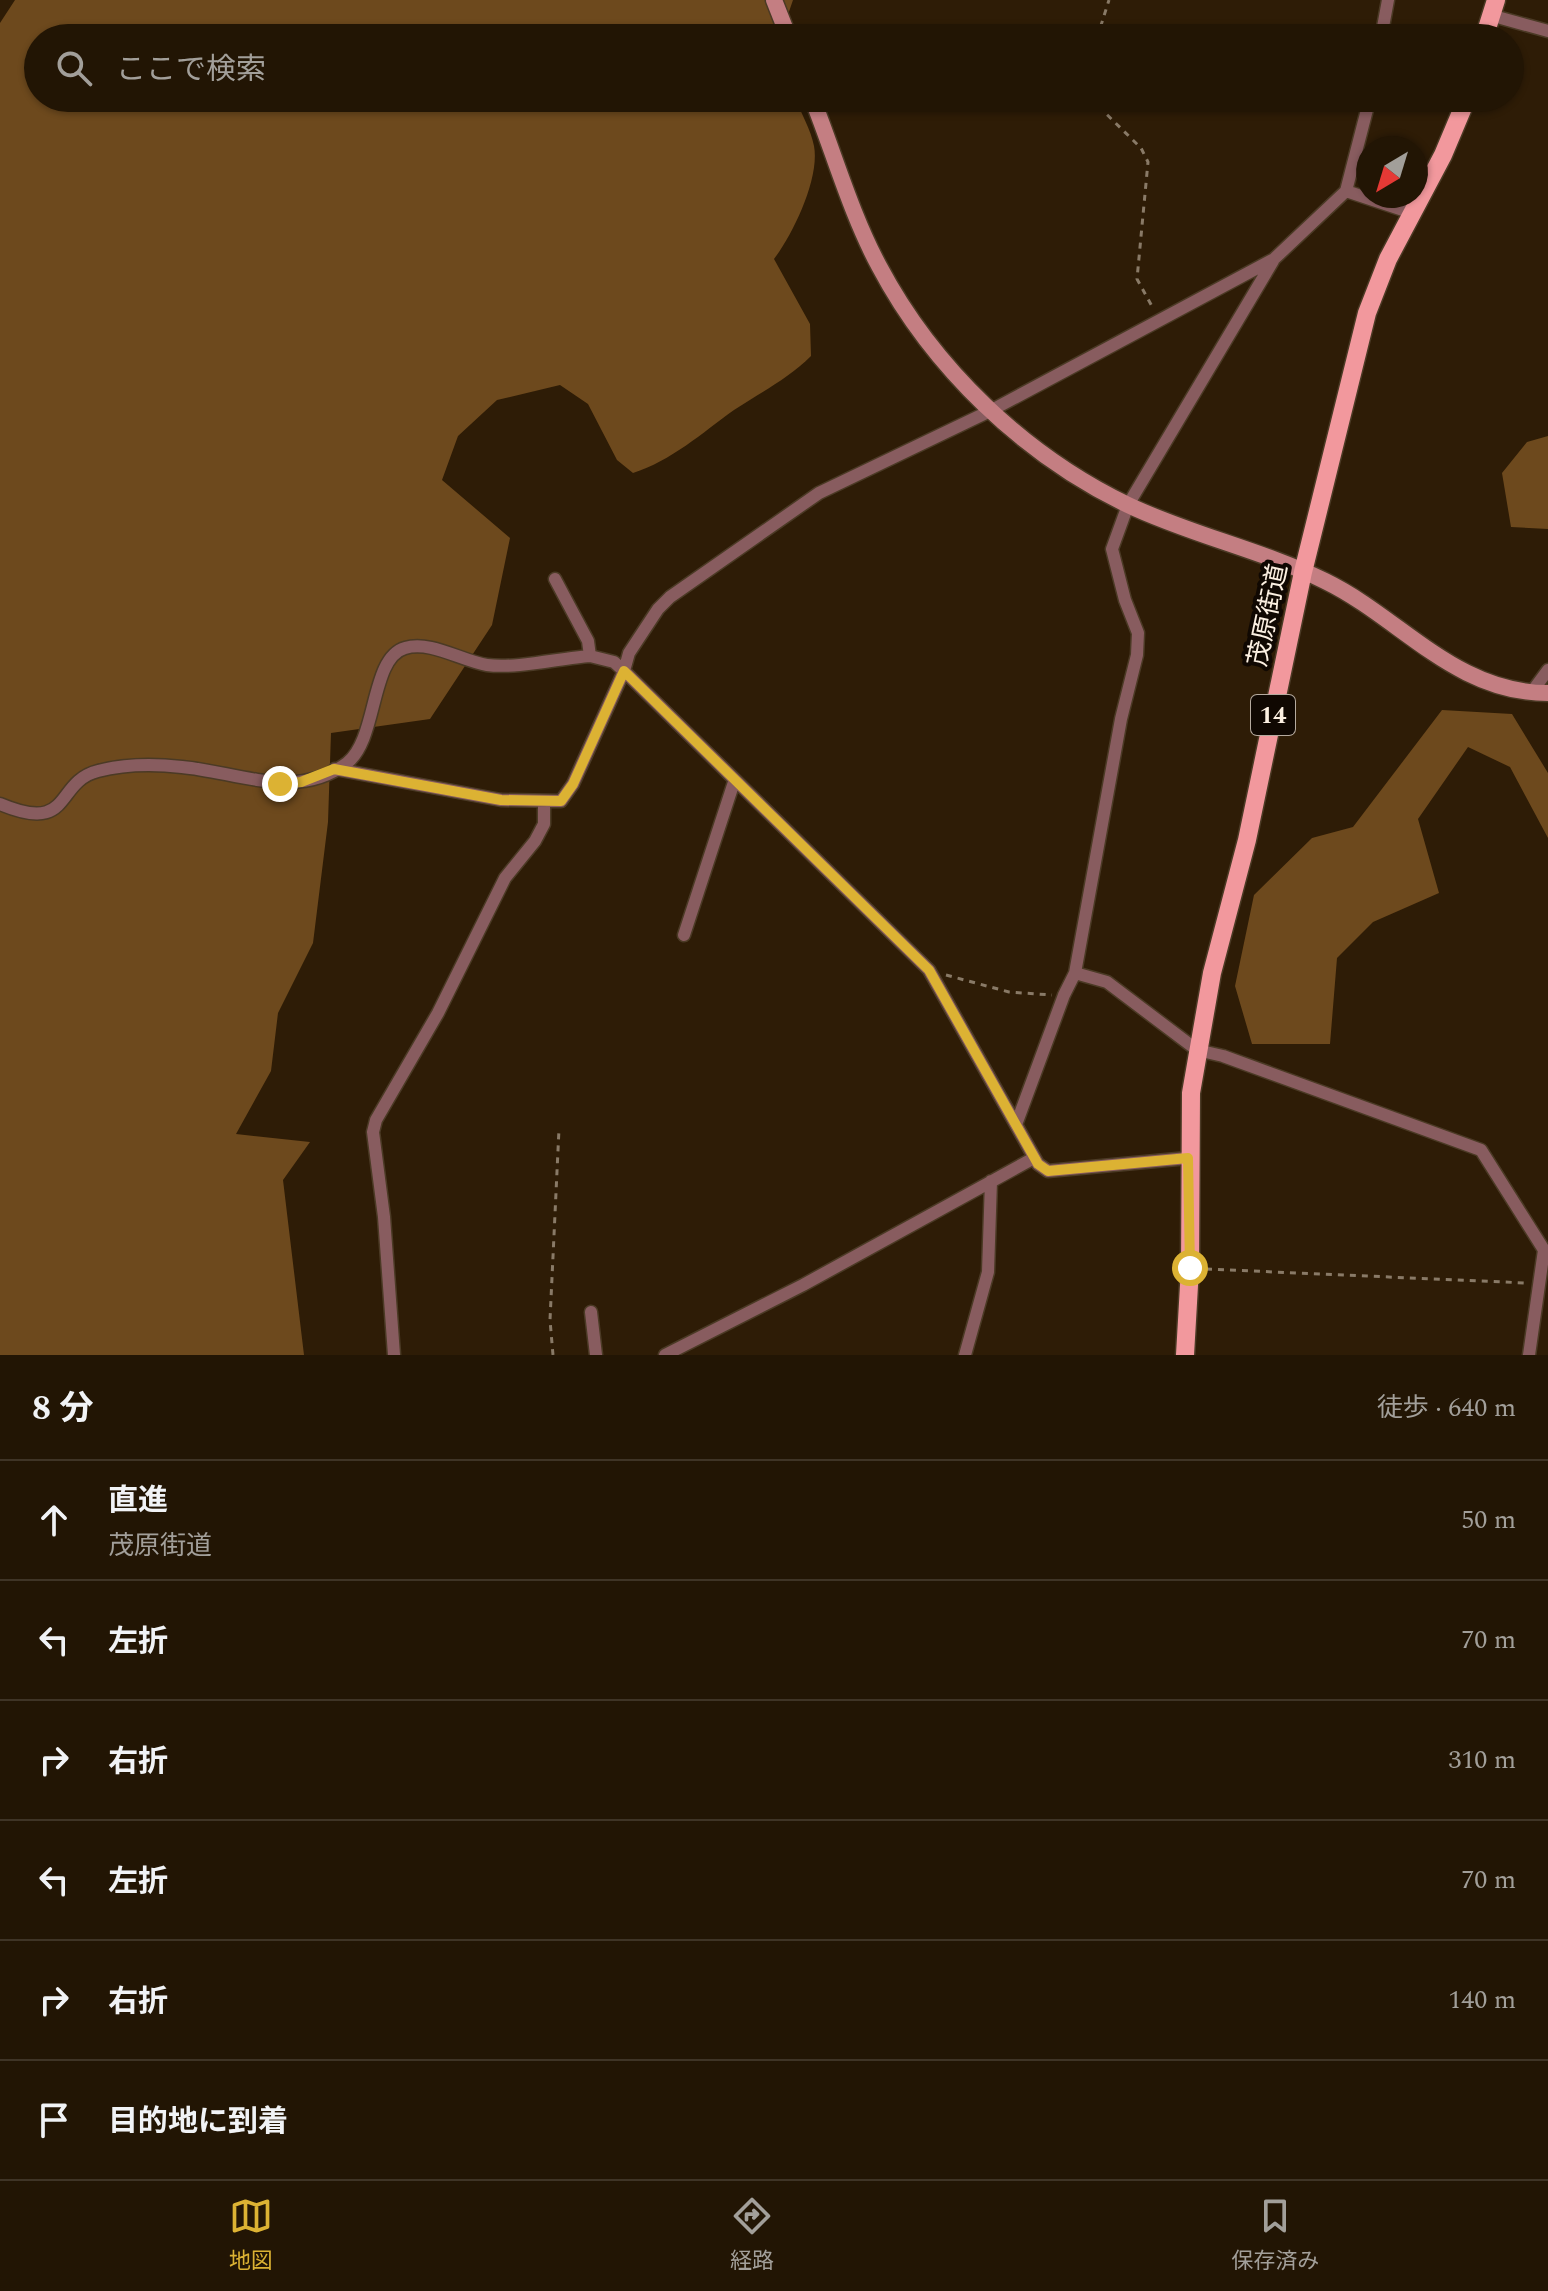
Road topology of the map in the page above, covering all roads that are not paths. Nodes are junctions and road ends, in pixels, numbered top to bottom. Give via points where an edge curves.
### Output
1 (774, 0) edge
2 (1388, 0) edge
3 (1493, 8) edge
4 (783, 24) edge
5 (1384, 24) edge
6 (1548, 31) edge
7 (818, 112) edge
8 (1366, 112) edge
9 (1461, 112) edge
10 (1346, 191) junction
11 (1412, 213) junction
12 (1274, 259) junction
13 (990, 411) junction
14 (1128, 505) junction
15 (1303, 572) junction
16 (555, 579) dead end
17 (590, 656) junction
18 (1548, 670) edge
19 (624, 671) junction
20 (1540, 693) edge
21 (334, 769) junction
22 (734, 782) junction
23 (544, 803) junction
24 (0, 804) edge
25 (684, 935) dead end
26 (1075, 973) junction
27 (1197, 1050) junction
28 (1017, 1122) junction
29 (1034, 1158) junction
30 (1188, 1158) junction
31 (991, 1181) junction
32 (591, 1312) dead end
33 (394, 1355) edge
34 (596, 1355) edge
35 (665, 1355) edge
36 (965, 1355) edge
37 (1185, 1355) edge
38 (1529, 1355) edge

1 - 4 street
2 - 5 street
3 - 6 street
7 - 13 street via 878,264 908,317
8 - 10 street
9 - 11 main road, 茂原街道 / 14
10 - 11 street
10 - 12 street
11 - 15 main road, 茂原街道 / 14 via 1367,313
12 - 13 street
12 - 14 street
13 - 14 street via 1080,478
13 - 19 street via 819,493 670,597 629,653
14 - 15 street
14 - 26 street via 1112,549 1138,633 1137,655
15 - 20 street via 1327,582 1464,671
15 - 27 main road, 茂原街道 / 14
16 - 17 street via 588,641
17 - 19 street via 614,662
17 - 21 street via 490,665 407,647 384,666 378,699 355,754
18 - 20 street
19 - 22 street
19 - 23 street via 573,784 561,801
21 - 23 street
21 - 24 street via 280,784 183,767 119,766 89,773 57,807 43,814 23,814
22 - 25 street
22 - 28 street via 929,970
23 - 33 street via 544,824 535,841 505,878 438,1013 376,1120
26 - 27 street via 1107,982
26 - 28 street
27 - 30 main road, 茂原街道 / 14
27 - 38 street via 1481,1150 1544,1250
28 - 29 street
29 - 30 street via 1048,1171
29 - 31 street
30 - 37 main road, 茂原街道 / 14
31 - 35 street
31 - 36 street via 988,1272
32 - 34 street

